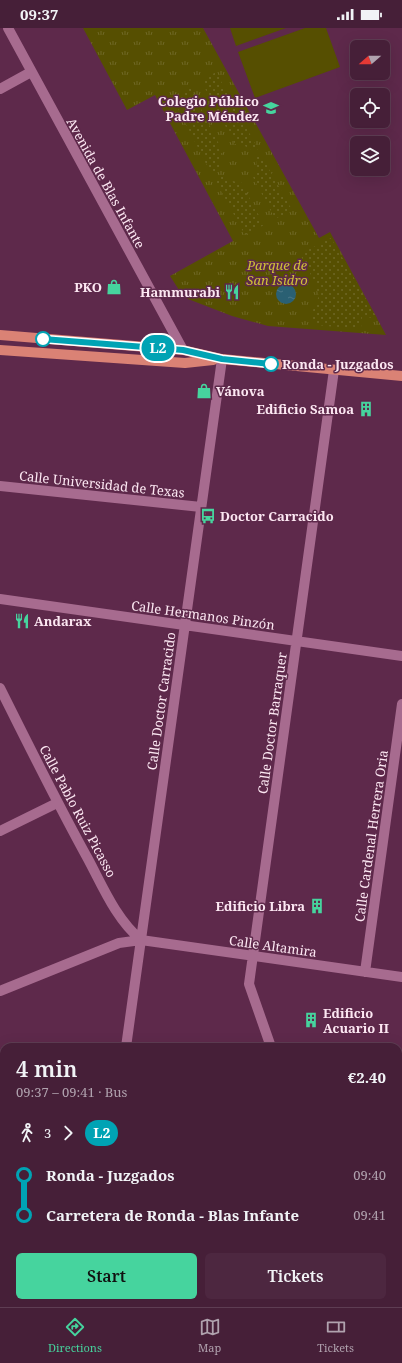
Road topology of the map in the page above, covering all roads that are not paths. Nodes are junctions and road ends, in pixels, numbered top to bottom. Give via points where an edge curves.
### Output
1 (8, 28) edge
2 (31, 72) junction
3 (0, 89) edge
4 (0, 335) edge
5 (0, 350) edge
6 (183, 350) junction
7 (222, 359) junction
8 (334, 370) junction
9 (402, 376) edge
10 (0, 486) edge
11 (201, 507) junction
12 (0, 599) edge
13 (185, 625) junction
14 (297, 641) junction
15 (402, 656) edge
16 (0, 688) edge
17 (402, 704) edge
18 (57, 803) junction
19 (0, 831) edge
20 (141, 940) junction
21 (253, 956) junction
22 (365, 972) junction
23 (402, 977) edge
24 (0, 991) edge
25 (127, 1043) edge
26 (270, 1043) edge

1 - 2 street, Avenida de Blas Infante
2 - 3 street
2 - 6 street, Avenida de Blas Infante
4 - 6 main road
5 - 7 main road via 185,363
6 - 7 main road
7 - 8 main road
7 - 11 street, Calle Doctor Carracido
8 - 9 main road
8 - 14 street, Calle Doctor Barraquer
10 - 11 street, Calle Universidad de Texas
11 - 13 street, Calle Doctor Carracido
12 - 13 street, Calle Hermanos Pinzón
13 - 14 street, Calle Hermanos Pinzón
13 - 20 street, Calle Doctor Carracido
14 - 15 street, Calle Hermanos Pinzón
14 - 21 street, Calle Doctor Barraquer
16 - 18 street, Calle Pablo Ruiz Picasso
17 - 22 street, Calle Cardenal Herrera Oria
18 - 19 street
18 - 20 street, Calle Pablo Ruiz Picasso via 117,913 130,931
20 - 21 street, Calle Altamira
20 - 24 street, Calle Altamira via 119,943
20 - 25 street, Calle Doctor Carracido
21 - 22 street, Calle Altamira
21 - 26 street, Calle Doctor Barraquer via 249,984
22 - 23 street, Calle Altamira

